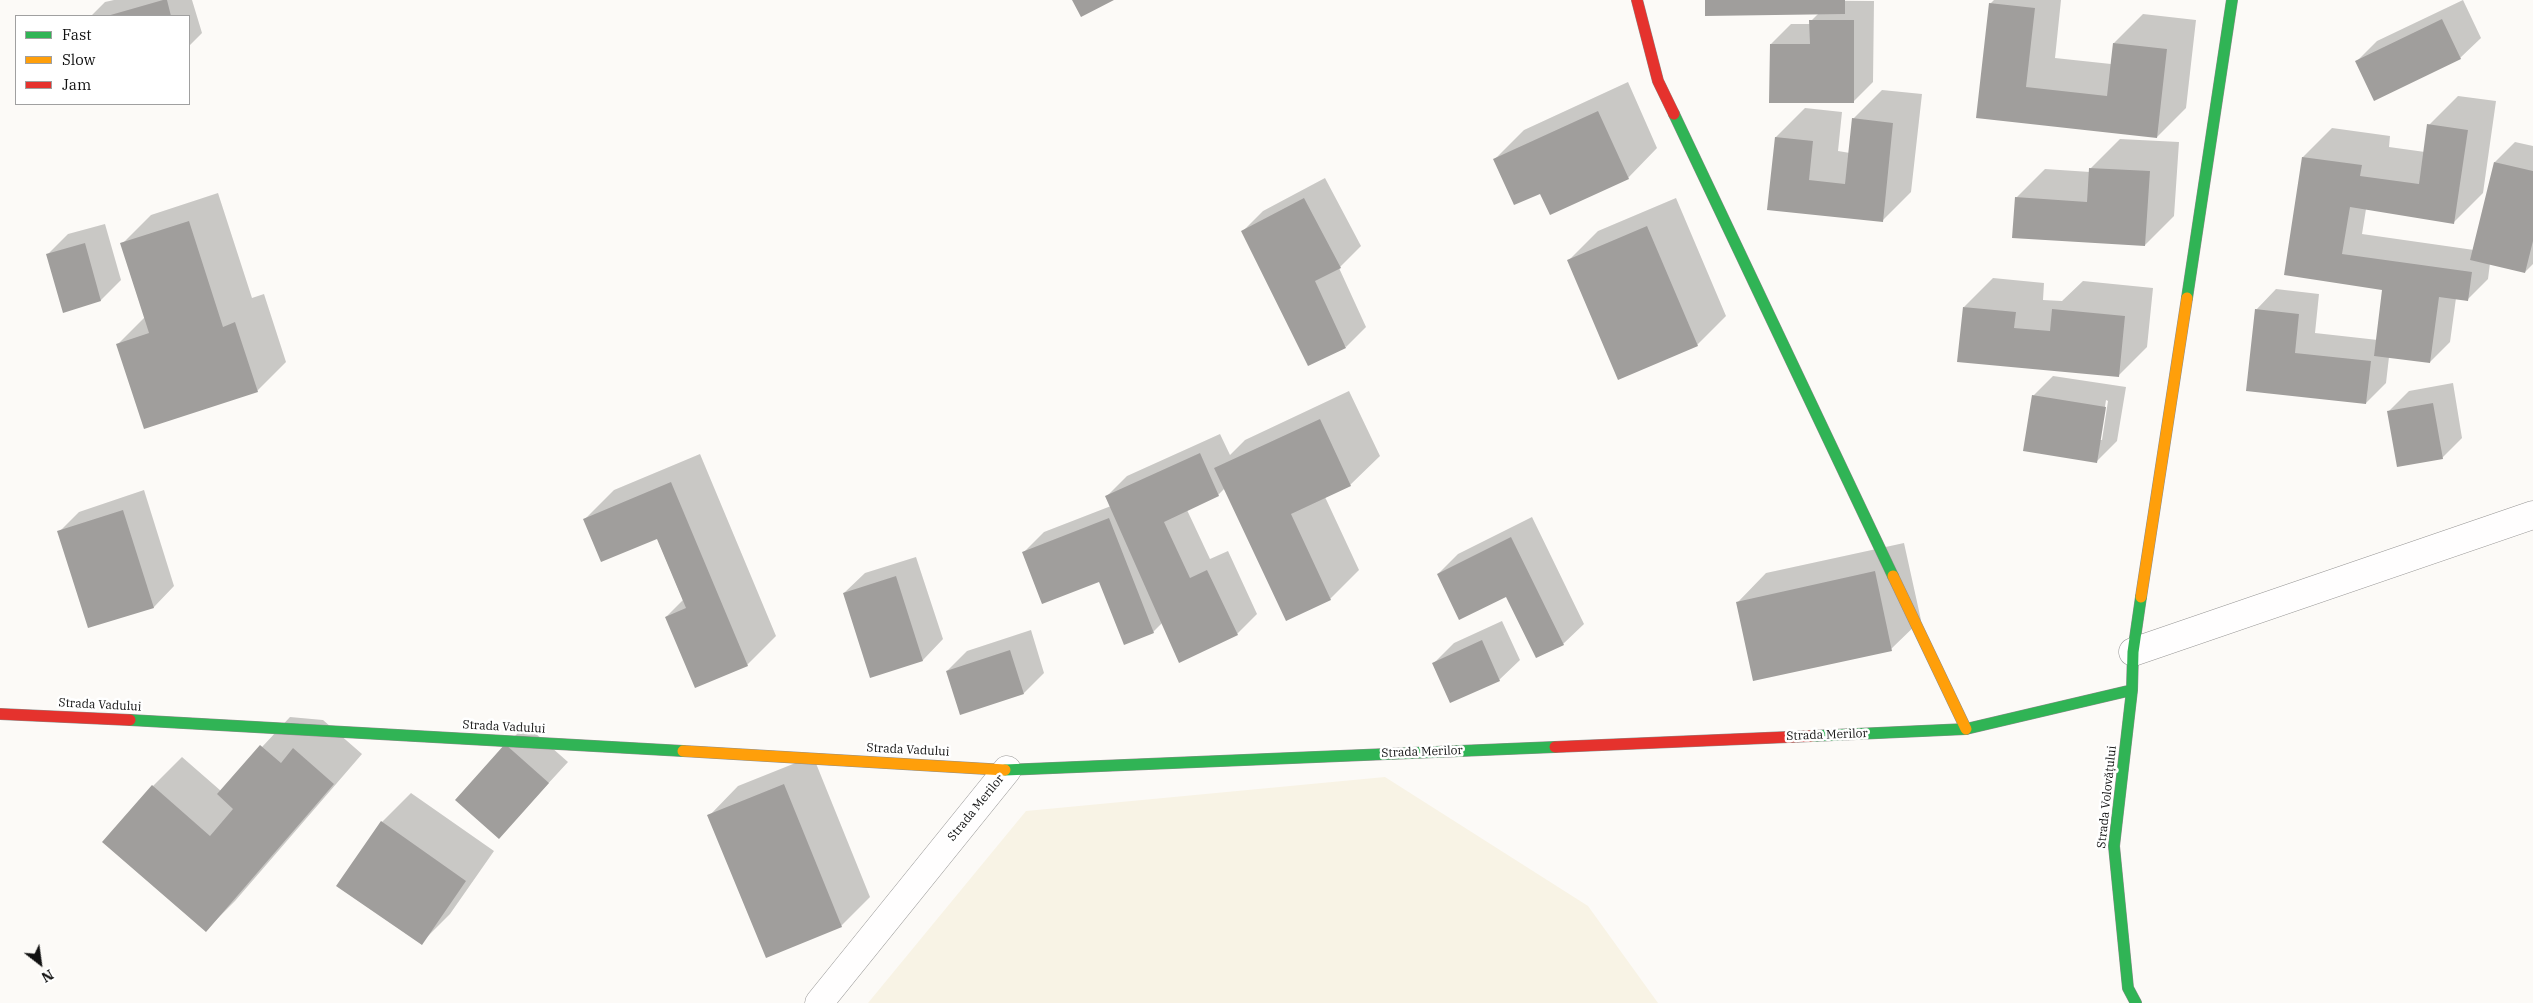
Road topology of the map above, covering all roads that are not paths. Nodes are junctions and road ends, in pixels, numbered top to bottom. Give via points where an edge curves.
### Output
1 (1637, 0) edge
2 (2232, 0) edge
3 (2533, 515) edge
4 (2133, 652) junction
5 (2132, 690) junction
6 (0, 714) edge
7 (1966, 729) junction
8 (1007, 770) junction
9 (819, 1003) edge
10 (2136, 1003) edge

1 - 7 street via 1658,81
2 - 4 street, Strada Volovățului
3 - 4 street
4 - 5 street, Strada Volovățului
5 - 7 street, Strada Merilor
5 - 10 street, Strada Volovățului via 2114,846 2128,988
6 - 8 street, Strada Vadului
7 - 8 street, Strada Merilor
8 - 9 street, Strada Merilor

